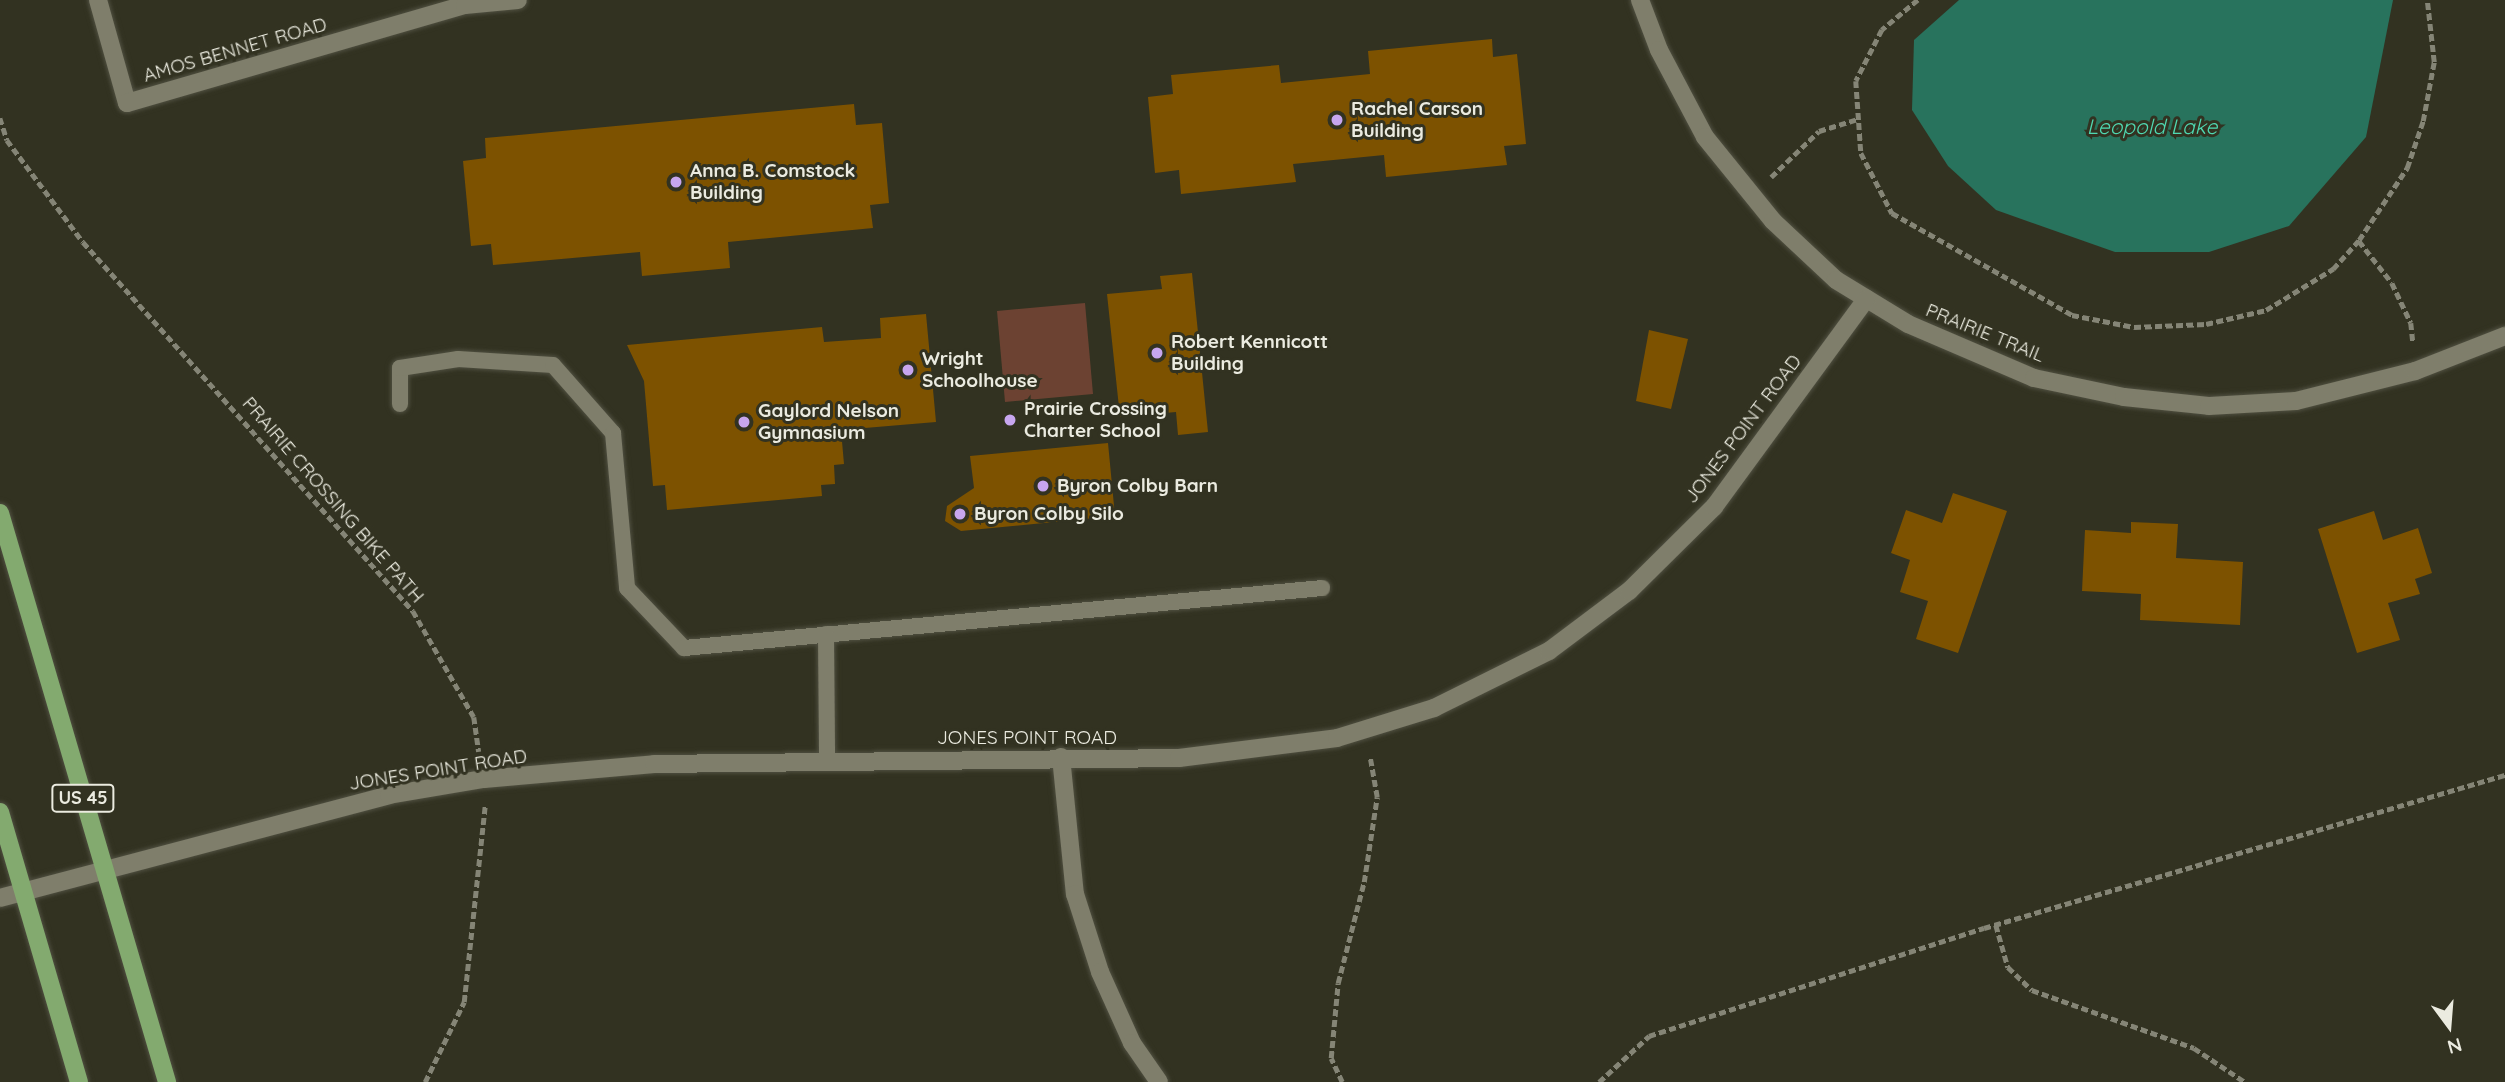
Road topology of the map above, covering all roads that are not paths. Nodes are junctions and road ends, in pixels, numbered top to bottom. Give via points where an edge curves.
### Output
1 (98, 0) edge
2 (518, 0) edge
3 (1640, 0) edge
4 (1866, 299) junction
5 (2505, 336) edge
6 (400, 404) dead end
7 (0, 513) edge
8 (1322, 588) dead end
9 (826, 634) junction
10 (1061, 757) junction
11 (827, 761) junction
12 (0, 812) edge
13 (103, 868) junction
14 (23, 891) junction
15 (0, 898) edge
16 (79, 1082) edge
17 (167, 1082) edge
18 (1159, 1082) edge

1 - 2 street, AMOS BENNET ROAD via 127,103 465,5
3 - 4 street, PRAIRIE TRAIL via 1659,50 1705,137 1752,195 1836,280
4 - 5 street, PRAIRIE TRAIL via 1908,324 2034,378 2124,397 2209,406 2296,401 2415,371
4 - 10 street, JONES POINT ROAD via 1714,507 1629,591 1549,651 1434,708 1364,730 1179,758
6 - 9 lane via 400,368 458,359 553,365 613,433 627,588 684,648
7 - 13 main road, US 45
8 - 9 lane
9 - 11 lane
10 - 11 street, JONES POINT ROAD
10 - 18 street via 1076,894 1100,972 1132,1043
11 - 13 street, JONES POINT ROAD via 654,764 484,779 388,795
12 - 14 main road
13 - 14 street, JONES POINT ROAD
13 - 17 main road, US 45
14 - 15 street, JONES POINT ROAD
14 - 16 main road

